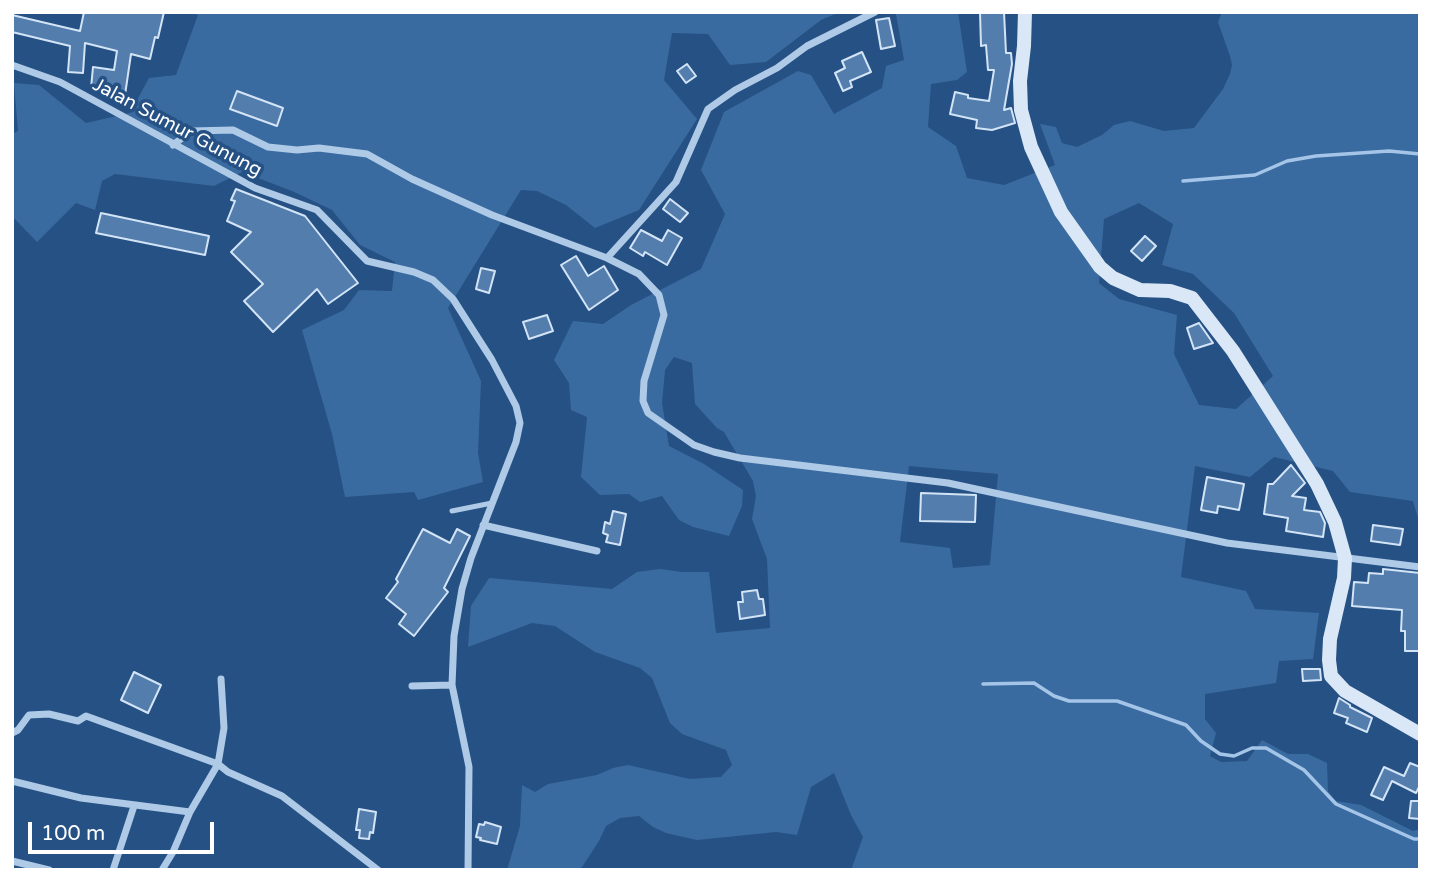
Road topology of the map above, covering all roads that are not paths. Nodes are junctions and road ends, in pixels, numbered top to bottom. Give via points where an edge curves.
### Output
1 (875, 12) edge
2 (1025, 12) edge
3 (12, 65) edge
4 (173, 145) junction
5 (607, 258) junction
6 (492, 503) junction
7 (453, 511) dead end
8 (484, 525) junction
9 (597, 551) dead end
10 (1345, 558) junction
11 (1420, 567) edge
12 (221, 679) dead end
13 (452, 685) junction
14 (412, 686) dead end
15 (12, 733) edge
16 (1420, 734) edge
17 (218, 764) junction
18 (12, 781) edge
19 (134, 806) junction
20 (190, 812) junction
21 (12, 861) edge
22 (35, 868) edge
23 (50, 870) edge
24 (113, 870) edge
25 (162, 870) edge
26 (377, 870) edge
27 (468, 870) edge

1 - 5 street via 807,46 708,109 676,181
2 - 10 street via 1021,110 1031,147 1061,212 1113,278 1140,290 1181,293 1201,307 1317,484
3 - 4 street, Jalan Sumur Gunung via 60,82
4 - 5 street via 191,131 233,130 268,147 367,154 492,215
4 - 6 street, Jalan Sumur Gunung via 255,188 317,210 367,261 433,280 453,299 492,360 520,423
5 - 10 street via 639,274 659,295 664,315 644,381 643,401 648,413 695,445 740,458 948,483 1227,543
6 - 7 lane
6 - 8 street, Jalan Sumur Gunung
8 - 9 street
8 - 13 street, Jalan Sumur Gunung via 462,589
10 - 11 street
10 - 16 street via 1330,639 1331,676 1345,691
12 - 17 street via 224,728
13 - 14 street
13 - 27 street, Jalan Sumur Gunung via 469,768
15 - 17 street via 29,715 78,721 86,716
17 - 20 street
17 - 26 street via 282,796
18 - 19 street
19 - 20 street
19 - 24 street
20 - 25 street
21 - 22 street
22 - 23 street

